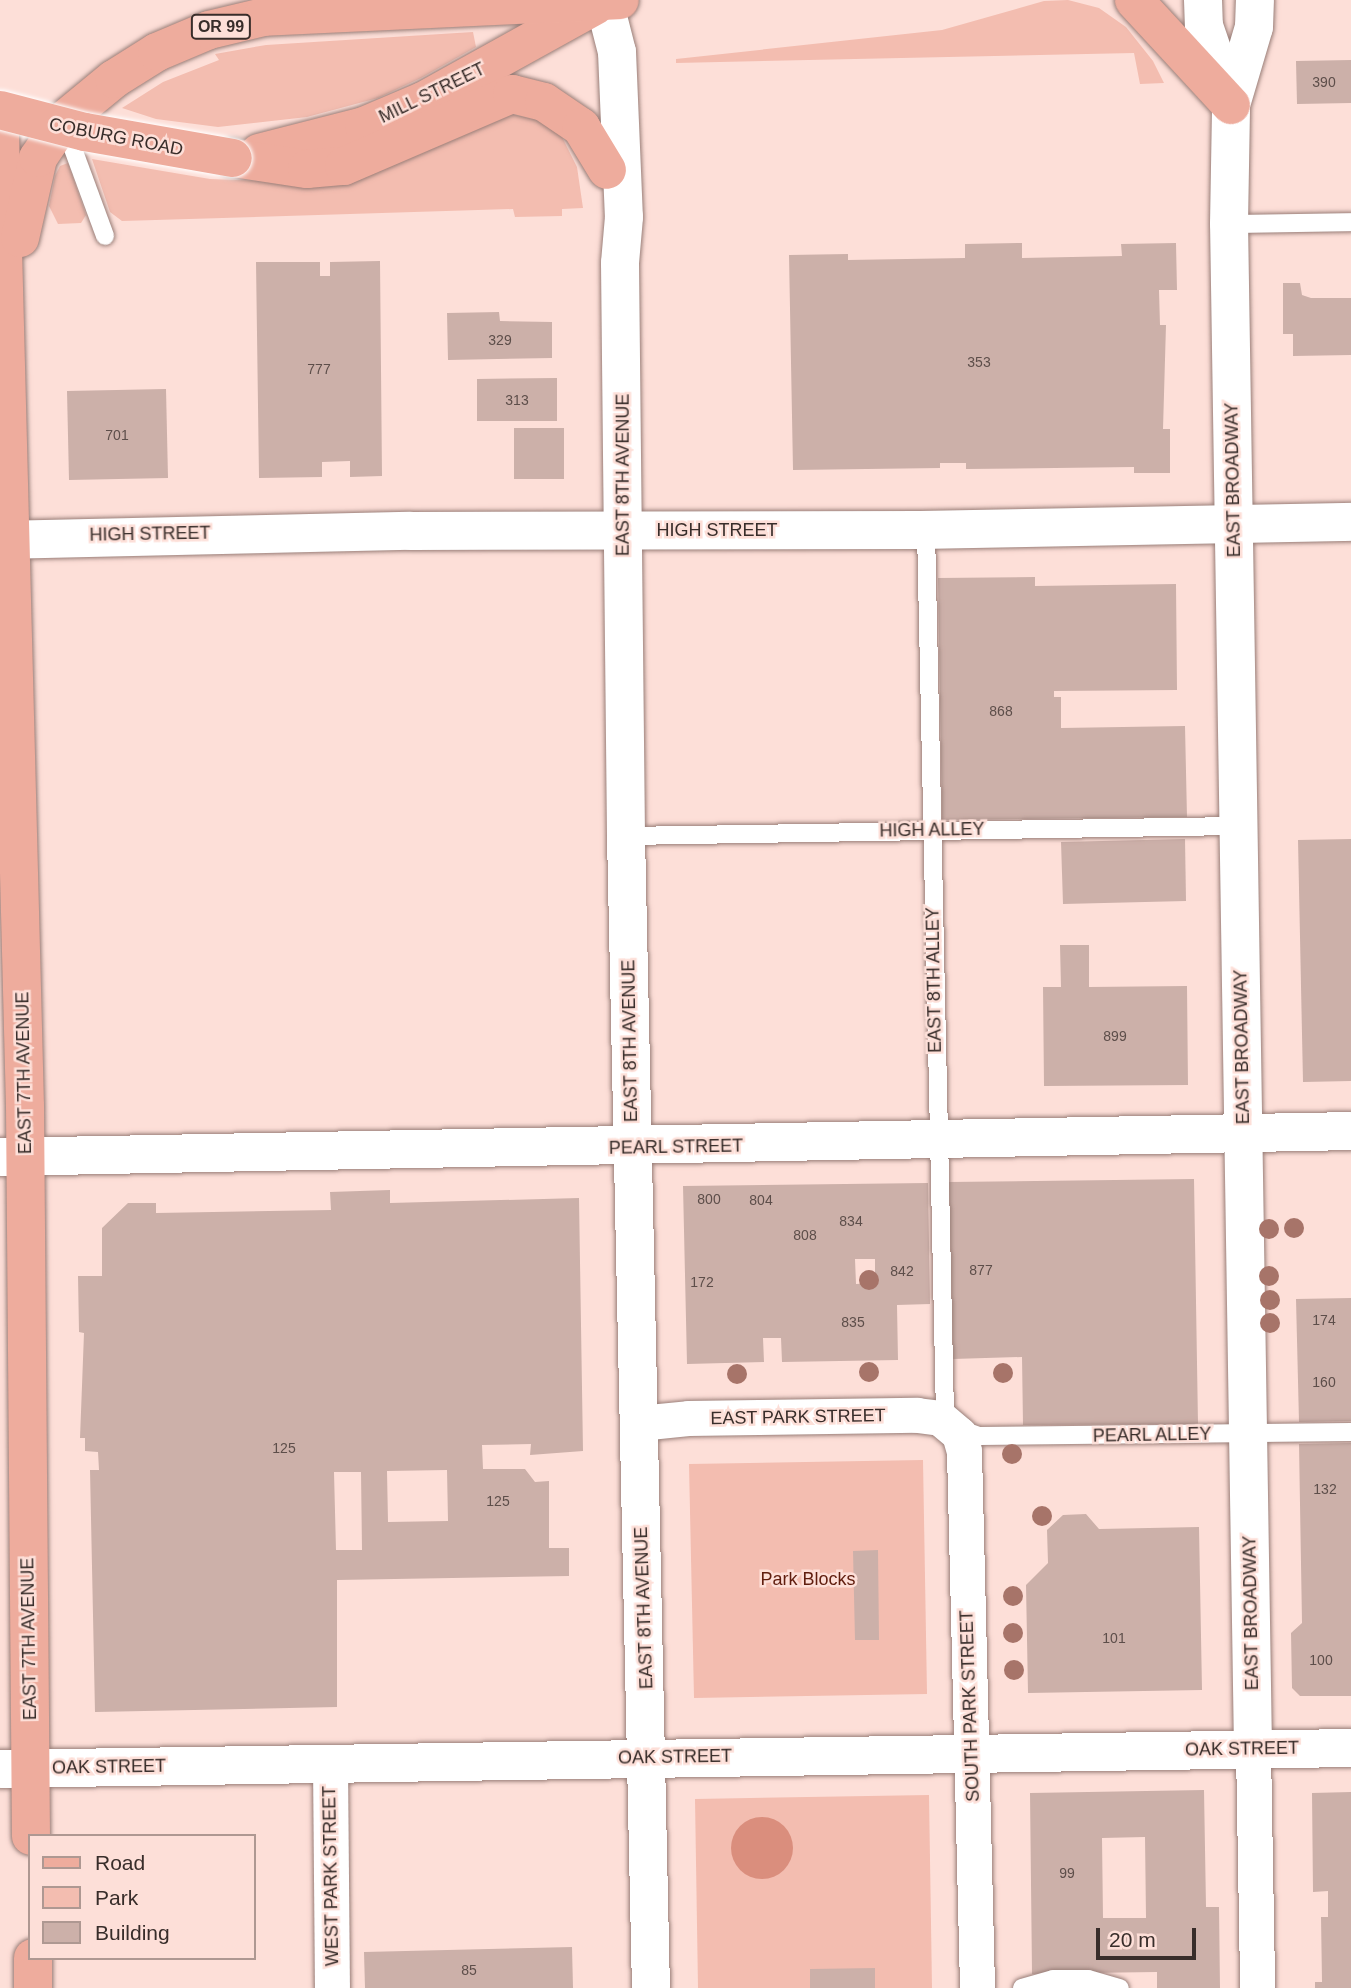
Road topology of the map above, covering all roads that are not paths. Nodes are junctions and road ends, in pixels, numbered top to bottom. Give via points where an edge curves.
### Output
1 (609, 0) edge
2 (1134, 0) edge
3 (1203, 0) edge
4 (1255, 0) edge
5 (1231, 105) junction
6 (0, 110) edge
7 (63, 121) junction
8 (0, 132) edge
9 (233, 158) junction
10 (607, 170) junction
11 (1351, 222) edge
12 (1229, 224) junction
13 (1, 236) edge
14 (105, 236) dead end
15 (620, 263) junction
16 (7, 310) junction
17 (1233, 523) junction
18 (1351, 523) edge
19 (624, 530) junction
20 (926, 530) junction
21 (4, 540) edge
22 (1238, 827) junction
23 (930, 830) junction
24 (626, 836) junction
25 (1351, 1131) edge
26 (1244, 1132) junction
27 (936, 1141) junction
28 (632, 1146) junction
29 (13, 1157) edge
30 (639, 1423) junction
31 (954, 1427) junction
32 (1351, 1432) edge
33 (1249, 1433) junction
34 (1351, 1748) edge
35 (1253, 1749) junction
36 (971, 1753) junction
37 (648, 1758) junction
38 (330, 1763) junction
39 (15, 1769) edge
40 (31, 1834) edge
41 (33, 1960) edge
42 (980, 1984) edge
43 (33, 1988) edge
44 (332, 1988) edge
45 (651, 1988) edge
46 (1022, 1988) edge
47 (1119, 1988) edge
48 (1257, 1988) edge

1 - 7 main road, OR 99 via 263,17 209,30 157,52 114,79
1 - 9 main road, MILL STREET via 423,101 376,121
1 - 10 main road, EAST 8TH AVENUE
1 - 15 main road, EAST 8TH AVENUE via 617,52 624,244
2 - 5 main road
3 - 5 main road, EAST BROADWAY via 1204,26
4 - 5 main road, EAST BROADWAY via 1254,27
5 - 12 main road, EAST BROADWAY
6 - 9 main road, COBURG ROAD, bridge via 85,132
7 - 14 lane
7 - 16 main road, OR 99 via 38,158 29,187
8 - 13 main road
9 - 10 main road, COBURG ROAD via 307,169 344,166 512,94 544,102 580,127
10 - 15 main road, EAST 8TH AVENUE via 608,228
11 - 12 lane
12 - 17 main road, EAST BROADWAY
13 - 16 main road
15 - 19 main road, EAST 8TH AVENUE
16 - 21 main road, EAST 7TH AVENUE / OR 99
17 - 18 main road, HIGH STREET
17 - 20 main road, HIGH STREET
17 - 22 main road, EAST BROADWAY
19 - 20 main road, HIGH STREET
19 - 21 main road, HIGH STREET
19 - 24 main road, EAST 8TH AVENUE
20 - 23 lane, EAST 8TH ALLEY
21 - 29 main road, EAST 7TH AVENUE / OR 99
22 - 23 lane, HIGH ALLEY
22 - 26 main road, EAST BROADWAY
23 - 24 lane, HIGH ALLEY
23 - 27 lane, EAST 8TH ALLEY
24 - 28 main road, EAST 8TH AVENUE
25 - 26 main road, PEARL STREET
26 - 27 main road, PEARL STREET
26 - 33 main road, EAST BROADWAY
27 - 28 main road, PEARL STREET
27 - 31 lane, EAST 8TH ALLEY via 943,1398
28 - 29 main road, PEARL STREET
28 - 30 main road, EAST 8TH AVENUE
29 - 39 main road, EAST 7TH AVENUE / OR 99
30 - 31 street, EAST PARK STREET via 688,1418 917,1415 940,1418
30 - 37 main road, EAST 8TH AVENUE
31 - 33 lane, PEARL ALLEY via 979,1436
31 - 36 street, SOUTH PARK STREET via 964,1451
32 - 33 lane, PEARL ALLEY
33 - 35 main road, EAST BROADWAY
34 - 35 main road, OAK STREET
35 - 36 main road, OAK STREET
35 - 48 street, EAST BROADWAY
36 - 37 main road, OAK STREET
36 - 42 street, SOUTH PARK STREET
37 - 38 main road, OAK STREET
37 - 45 main road, EAST 8TH AVENUE
38 - 39 main road, OAK STREET
38 - 44 street, WEST PARK STREET
39 - 40 main road, EAST 7TH AVENUE / OR 99
41 - 43 main road
46 - 47 lane via 1053,1979 1088,1979

